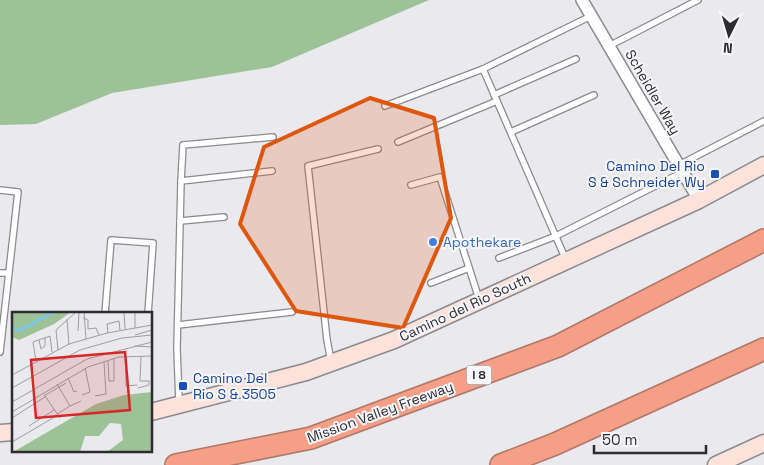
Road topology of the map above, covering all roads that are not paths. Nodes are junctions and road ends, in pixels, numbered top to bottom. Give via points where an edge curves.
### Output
1 (698, 0) edge
2 (586, 1) edge
3 (591, 16) junction
4 (609, 46) junction
5 (576, 59) dead end
6 (483, 69) junction
7 (594, 94) dead end
8 (496, 98) junction
9 (385, 106) dead end
10 (764, 121) edge
11 (510, 132) junction
12 (273, 137) dead end
13 (398, 142) dead end
14 (378, 149) dead end
15 (764, 165) edge
16 (681, 169) junction
17 (272, 171) dead end
18 (181, 181) junction
19 (411, 185) dead end
20 (0, 190) edge
21 (699, 200) junction
22 (224, 216) dead end
23 (180, 222) junction
24 (556, 236) junction
25 (764, 240) edge
26 (499, 258) dead end
27 (566, 260) junction
28 (469, 268) junction
29 (0, 273) edge
30 (8, 274) junction
31 (432, 282) dead end
32 (479, 300) junction
33 (105, 312) edge
34 (148, 312) edge
35 (292, 312) dead end
36 (178, 324) junction
37 (0, 348) edge
38 (764, 348) edge
39 (0, 352) edge
40 (331, 363) junction
41 (180, 404) junction
42 (152, 412) edge
43 (764, 443) edge
44 (723, 464) edge
45 (176, 465) edge
46 (501, 465) edge

1 - 4 lane
2 - 3 street, Scheidler Way
3 - 4 street, Scheidler Way
3 - 6 lane
4 - 16 street, Scheidler Way
5 - 8 lane
6 - 8 lane
6 - 9 lane
7 - 11 lane
8 - 11 lane
8 - 13 lane
10 - 16 lane
11 - 24 lane
12 - 18 lane via 183,145
14 - 40 lane via 308,166
15 - 21 street, Camino del Rio South
16 - 21 street, Scheidler Way
16 - 24 lane
17 - 18 lane
18 - 23 lane
19 - 28 lane via 440,177
20 - 30 lane via 18,192
21 - 27 street, Camino del Rio South
22 - 23 lane
23 - 36 lane
24 - 26 lane
24 - 27 lane
25 - 45 highway, Mission Valley Freeway / I 8 via 558,346 311,438
27 - 32 street, Camino del Rio South
28 - 31 lane
28 - 32 lane
29 - 30 lane
30 - 37 lane
32 - 40 street, Camino del Rio South via 394,340
33 - 34 lane via 111,240 153,243
35 - 36 lane
36 - 41 lane
37 - 39 lane
38 - 46 highway via 555,444
40 - 41 street, Camino del Rio South
41 - 42 street, Camino del Rio South
43 - 44 street

